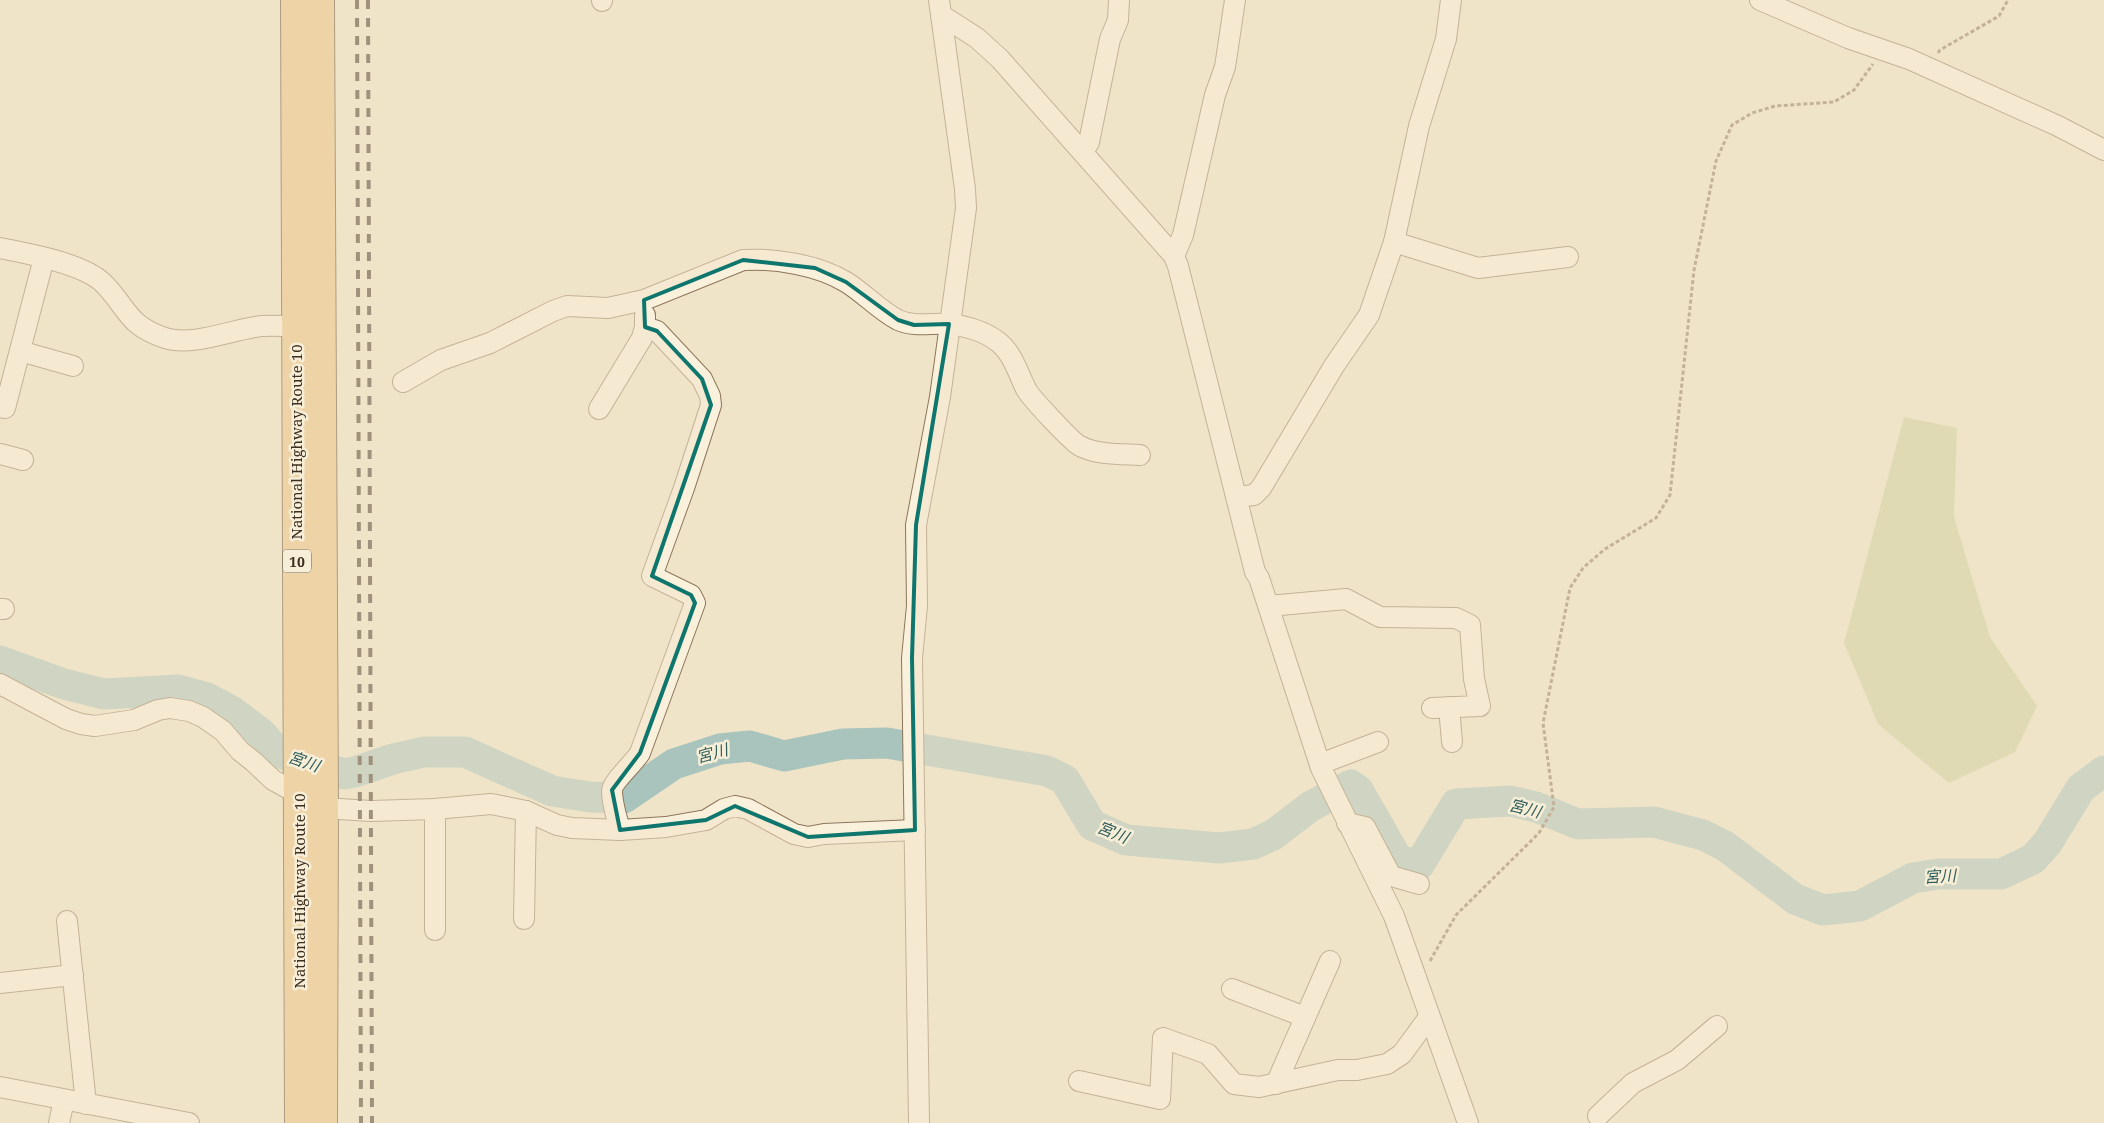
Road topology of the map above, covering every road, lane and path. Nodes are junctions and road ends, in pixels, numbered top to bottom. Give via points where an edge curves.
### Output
1 (295, 0) edge
2 (320, 0) edge
3 (1119, 0) edge
4 (1236, 0) edge
5 (1451, 0) edge
6 (1760, 0) edge
7 (2008, 0) edge
8 (939, 7) edge
9 (1884, 50) junction
10 (1929, 68) junction
11 (2104, 150) edge
12 (1083, 152) junction
13 (1394, 242) junction
14 (0, 248) edge
15 (1174, 256) junction
16 (1568, 257) dead end
17 (44, 258) junction
18 (644, 300) junction
19 (949, 324) junction
20 (323, 326) junction
21 (295, 327) junction
22 (645, 327) junction
23 (20, 351) junction
24 (73, 366) dead end
25 (403, 382) dead end
26 (0, 407) edge
27 (598, 409) dead end
28 (0, 454) edge
29 (1140, 456) dead end
30 (23, 460) dead end
31 (1236, 497) junction
32 (1268, 606) junction
33 (0, 684) edge
34 (1378, 742) dead end
35 (1452, 742) dead end
36 (1320, 766) junction
37 (299, 794) junction
38 (324, 808) junction
39 (434, 809) junction
40 (526, 811) junction
41 (1344, 815) junction
42 (620, 830) junction
43 (915, 830) junction
44 (1419, 884) dead end
45 (524, 919) dead end
46 (67, 921) dead end
47 (435, 930) dead end
48 (1330, 961) dead end
49 (73, 975) junction
50 (0, 983) edge
51 (1232, 989) dead end
52 (1420, 992) junction
53 (1305, 1017) junction
54 (1430, 1017) junction
55 (1717, 1026) dead end
56 (1079, 1081) dead end
57 (1276, 1084) junction
58 (0, 1087) edge
59 (64, 1100) junction
60 (86, 1104) junction
61 (1599, 1121) edge
62 (59, 1123) edge
63 (189, 1123) edge
64 (299, 1123) edge
65 (323, 1123) edge
66 (919, 1123) edge
67 (1468, 1123) edge

1 - 21 highway, National Highway Route 10 / 10
2 - 20 highway, National Highway Route 10 / 10
3 - 12 street via 1118,20 1110,39 1089,142
4 - 15 street via 1225,67 1215,95 1183,236
5 - 13 street via 1446,39 1419,126
6 - 9 street
7 - 10 path via 1999,16 1940,50
8 - 12 street via 1000,60
8 - 19 street via 966,208
9 - 10 street
9 - 52 path via 1854,90 1834,102 1775,106 1752,113 1732,125 1716,161 1694,270 1670,496 1656,518 1605,548 1583,568 1570,588 1543,722 1554,807 1539,833 1456,915 1432,958
10 - 11 street
12 - 15 street
13 - 16 street via 1478,268
13 - 31 street via 1368,315 1261,488 1254,495
14 - 17 street
15 - 31 street
17 - 21 street via 89,273 101,282 130,319 165,338 181,341 265,326
17 - 23 street
18 - 19 street via 743,260 760,259 829,273 898,320 914,324
18 - 22 street
18 - 25 street via 608,308 568,306 553,311 490,343 441,360
19 - 29 street via 975,330 996,340 1009,352 1027,391 1078,446
19 - 43 street via 940,397 916,525 912,658
20 - 21 street
20 - 38 highway, National Highway Route 10 / 10
21 - 37 highway, National Highway Route 10 / 10
22 - 27 street via 642,338
22 - 42 street via 657,330 702,379 711,405 652,576 691,595 695,603 640,753 612,790
23 - 24 street
23 - 26 street via 5,408
28 - 30 street
31 - 32 street via 1255,572
32 - 35 street via 1346,599 1380,617 1456,618 1470,625 1474,679 1480,706 1441,708
32 - 36 street
33 - 37 street via 66,720 88,725 134,720 164,709 189,711 204,717 224,732 272,780
34 - 36 street
36 - 41 street
37 - 38 street
37 - 64 highway, National Highway Route 10 / 10
38 - 39 street via 371,811
38 - 65 highway, National Highway Route 10 / 10
39 - 40 street via 491,804
39 - 47 street
40 - 42 street via 572,828
40 - 45 street
41 - 44 street via 1365,827 1391,876
41 - 52 street via 1394,916
42 - 43 street via 706,820 734,806 748,809 794,834 808,837
43 - 66 street
46 - 49 street
48 - 53 street
49 - 50 street
49 - 60 street
51 - 53 street
52 - 54 street
53 - 57 street
54 - 57 street via 1402,1054 1387,1064 1338,1070
54 - 67 street
55 - 61 street via 1677,1060 1633,1083
56 - 57 street via 1160,1099 1163,1038 1208,1054 1234,1084 1259,1087
58 - 59 street
59 - 60 street
59 - 62 street
60 - 63 street

